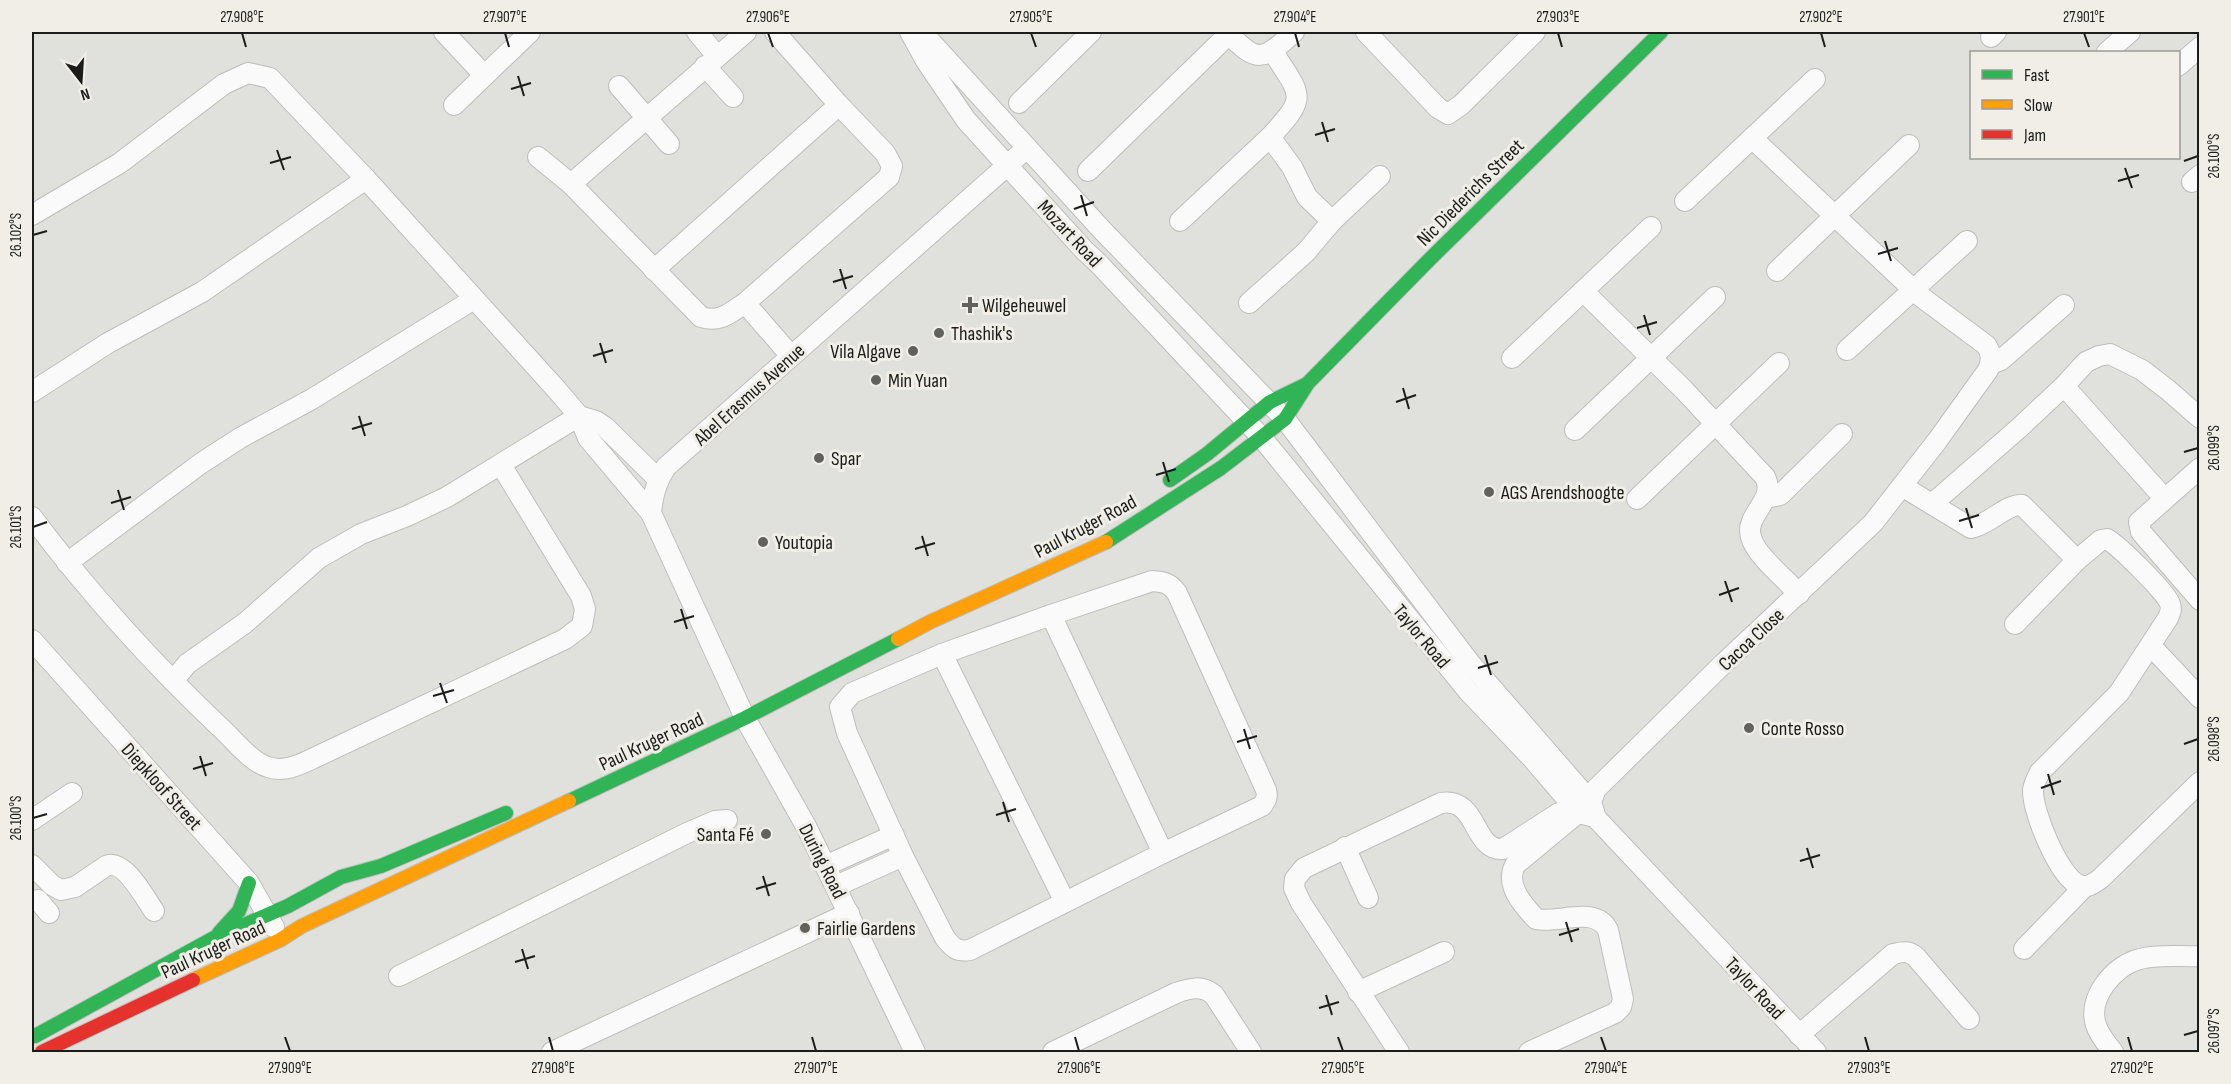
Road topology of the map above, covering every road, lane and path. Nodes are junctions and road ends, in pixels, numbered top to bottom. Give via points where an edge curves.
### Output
1 (444, 32) edge
2 (530, 32) edge
3 (697, 32) edge
4 (746, 32) edge
5 (776, 32) edge
6 (910, 32) edge
7 (919, 32) edge
8 (1091, 32) edge
9 (1294, 32) edge
10 (1535, 32) edge
11 (1661, 32) edge
12 (2130, 32) edge
13 (1228, 33) edge
14 (1373, 34) edge
15 (2199, 47) edge
16 (2108, 51) edge
17 (1273, 52) junction
18 (711, 61) junction
19 (2180, 64) edge
20 (484, 75) junction
21 (1815, 79) dead end
22 (619, 86) dead end
23 (733, 97) dead end
24 (1020, 102) dead end
25 (454, 105) dead end
26 (839, 105) junction
27 (646, 117) junction
28 (1270, 137) junction
29 (1752, 138) junction
30 (669, 144) dead end
31 (1910, 145) dead end
32 (1026, 148) junction
33 (538, 157) dead end
34 (1007, 165) junction
35 (1088, 171) dead end
36 (1380, 176) dead end
37 (366, 179) junction
38 (571, 184) junction
39 (1685, 201) dead end
40 (32, 214) edge
41 (1835, 216) junction
42 (1180, 221) dead end
43 (1332, 221) junction
44 (1651, 227) dead end
45 (1967, 240) dead end
46 (654, 270) junction
47 (1777, 272) dead end
48 (1914, 290) junction
49 (1583, 291) junction
50 (1715, 297) dead end
51 (474, 299) junction
52 (745, 303) junction
53 (1249, 303) dead end
54 (2064, 304) dead end
55 (1846, 350) dead end
56 (791, 356) junction
57 (1512, 358) dead end
58 (1650, 358) junction
59 (1779, 363) dead end
60 (1990, 364) junction
61 (1308, 383) junction
62 (2064, 386) junction
63 (32, 392) edge
64 (1270, 402) junction
65 (579, 416) junction
66 (2199, 418) edge
67 (1285, 419) junction
68 (1246, 422) junction
69 (1715, 424) junction
70 (1575, 430) dead end
71 (1842, 434) dead end
72 (1262, 438) junction
73 (501, 465) junction
74 (2199, 468) edge
75 (658, 479) junction
76 (1902, 486) junction
77 (1159, 488) dead end
78 (1766, 498) junction
79 (2164, 498) junction
80 (1637, 499) dead end
81 (1932, 504) junction
82 (651, 513) junction
83 (32, 517) edge
84 (1065, 545) dead end
85 (2077, 560) junction
86 (67, 563) junction
87 (1804, 589) junction
88 (2199, 600) edge
89 (1051, 615) junction
90 (2015, 624) dead end
91 (32, 640) edge
92 (2151, 646) junction
93 (942, 654) junction
94 (817, 665) dead end
95 (173, 681) junction
96 (2199, 698) edge
97 (745, 708) junction
98 (2199, 782) edge
99 (72, 793) dead end
100 (552, 794) dead end
101 (1587, 803) junction
102 (521, 807) dead end
103 (32, 820) edge
104 (727, 820) dead end
105 (894, 835) junction
106 (1345, 847) junction
107 (1163, 853) junction
108 (903, 856) junction
109 (32, 865) edge
110 (825, 866) junction
111 (249, 883) junction
112 (836, 886) junction
113 (2085, 886) junction
114 (1368, 898) dead end
115 (1065, 902) junction
116 (154, 911) dead end
117 (849, 913) junction
118 (267, 914) junction
119 (214, 938) junction
120 (280, 940) junction
121 (2024, 948) dead end
122 (1444, 952) dead end
123 (2199, 956) edge
124 (399, 976) dead end
125 (1358, 992) junction
126 (1969, 1019) dead end
127 (1799, 1035) junction
128 (32, 1038) edge
129 (42, 1053) edge
130 (552, 1053) edge
131 (915, 1053) edge
132 (1053, 1053) edge
133 (1251, 1053) edge
134 (1399, 1053) edge
135 (1529, 1053) edge
136 (1816, 1053) edge
137 (2113, 1053) edge

1 - 20 street
2 - 20 street
3 - 18 street
4 - 18 street
5 - 26 street
6 - 34 street, Mozart Road via 966,120
7 - 32 street, Mozart Road
8 - 24 street
9 - 17 street
10 - 14 street via 1449,114 1438,108
11 - 61 street, Nic Diederichs Street
12 - 16 street
13 - 17 street via 1254,55
13 - 35 street
15 - 19 street
17 - 28 street via 1293,83 1297,102
18 - 23 street
18 - 27 street
20 - 25 street
21 - 29 street
22 - 27 street
26 - 46 street
26 - 52 street via 885,153 892,166 889,177
27 - 30 street
27 - 38 street
28 - 42 street
28 - 43 street via 1307,197
29 - 39 street
29 - 41 street
31 - 41 street
32 - 34 street, Abel Erasmus Avenue
32 - 64 street, Mozart Road
33 - 38 street
34 - 56 street, Abel Erasmus Avenue
34 - 68 street, Mozart Road
36 - 43 street
37 - 40 street via 270,78 248,73 225,84 120,163
37 - 51 street
37 - 63 street via 209,287 108,343
38 - 46 street
41 - 47 street
41 - 48 street
43 - 53 street via 1306,252
44 - 49 street
45 - 48 street
46 - 52 street via 701,317 711,321
48 - 55 street
48 - 60 street via 1986,345
49 - 57 street
49 - 58 street
50 - 58 street
51 - 65 street
51 - 86 street via 312,399 240,438
52 - 56 street
54 - 60 street via 2001,360
56 - 75 street, Abel Erasmus Avenue via 666,467
58 - 69 street
58 - 70 street
59 - 69 street
60 - 76 street, Cacoa Close
61 - 64 street, Nic Diederichs Street
61 - 67 street, Nic Diederichs Street
62 - 66 street via 2086,362 2110,354 2142,370
62 - 79 street
62 - 81 street
64 - 67 street, Mozart Road
64 - 68 street, Paul Kruger Road
65 - 73 street
65 - 75 street via 605,427
65 - 82 street via 588,438
67 - 72 street, Paul Kruger Road
67 - 101 street, Taylor Road via 1470,663
68 - 72 street, Mozart Road
68 - 77 street, Paul Kruger Road
69 - 78 street via 1765,477
69 - 80 street
71 - 78 street via 1780,495
72 - 97 street, Paul Kruger Road via 1110,540
72 - 101 street, Taylor Road via 1468,691
73 - 95 street via 447,496 361,534 319,558 245,623 187,664
73 - 95 street via 581,596 585,618 576,632 316,757 281,769 266,767 249,754
74 - 79 street
75 - 82 street, Abel Erasmus Avenue
76 - 81 street
76 - 87 street, Cacoa Close via 1873,523
78 - 87 street via 1750,525 1750,534 1761,554
79 - 88 street via 2142,519 2139,528
81 - 85 street via 1971,528 2022,505
82 - 97 street
83 - 86 street
84 - 94 street, Paul Kruger Road
85 - 90 street
85 - 92 street via 2107,539 2164,593 2171,611
86 - 95 street
87 - 101 street, Cacoa Close via 1723,664
89 - 93 street
89 - 107 street
89 - 107 street via 1152,581 1171,585 1177,593 1267,798 1262,806
91 - 111 street, Diepkloof Street
92 - 96 street
92 - 113 street via 2119,693 2040,772 2035,782 2037,814 2055,855 2072,880
93 - 105 street via 852,693 840,707 847,733
93 - 115 street
97 - 100 street, Paul Kruger Road
97 - 110 street, During Road
97 - 120 street, Paul Kruger Road
98 - 113 street via 2100,879
99 - 103 street
101 - 106 street via 1503,849 1487,843 1464,808 1452,801 1431,806
101 - 127 street, Taylor Road
101 - 135 street via 1515,865 1512,886 1536,919 1593,916 1603,921 1623,999 1615,1013
102 - 118 street, Paul Kruger Road via 381,866 341,877
104 - 124 street via 715,821 687,834
105 - 108 street
105 - 110 street
106 - 114 street
106 - 125 street via 1304,868 1295,879 1294,888
107 - 115 street
108 - 112 street
108 - 115 street via 945,938 959,951 970,950
109 - 116 street via 52,885 68,890 111,863 122,868
110 - 112 street, During Road
111 - 118 street, Diepkloof Street
111 - 119 street via 239,910
112 - 117 street, During Road
113 - 121 street
117 - 130 street
117 - 131 street, During Road
118 - 119 street, Paul Kruger Road
118 - 120 street, Diepkloof Street
119 - 128 street, Paul Kruger Road
120 - 129 street, Paul Kruger Road
122 - 125 street
123 - 137 street via 2142,958 2118,969 2096,1000 2094,1014 2095,1025
125 - 134 street
126 - 127 street via 1916,957 1904,951 1893,954
127 - 136 street, Taylor Road
132 - 133 street via 1176,993 1195,988 1214,995

